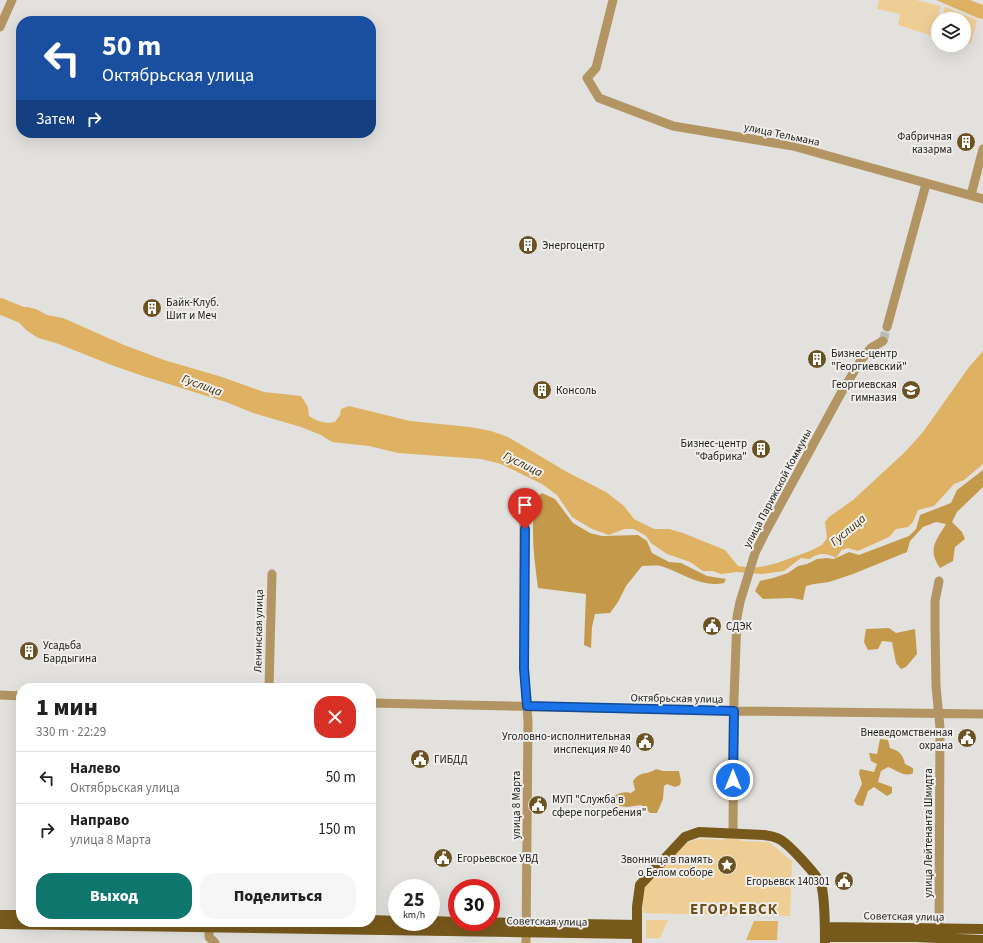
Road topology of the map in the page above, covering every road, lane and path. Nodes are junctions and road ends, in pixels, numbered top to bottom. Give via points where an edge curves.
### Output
1 (12, 0) edge
2 (613, 0) edge
3 (0, 27) edge
4 (983, 149) edge
5 (926, 184) junction
6 (971, 195) junction
7 (983, 199) edge
8 (887, 327) tunnel mouth
9 (882, 341) tunnel mouth
10 (528, 500) dead end
11 (272, 574) dead end
12 (939, 581) dead end
13 (270, 683) edge
14 (0, 695) edge
15 (16, 696) edge
16 (376, 703) edge
17 (527, 706) junction
18 (734, 711) junction
19 (939, 714) junction
20 (983, 714) edge
21 (733, 833) junction
22 (0, 915) edge
23 (16, 915) edge
24 (376, 920) edge
25 (388, 921) edge
26 (0, 924) edge
27 (16, 924) edge
28 (500, 926) edge
29 (209, 927) edge
30 (376, 927) edge
31 (527, 928) junction
32 (983, 929) edge
33 (637, 934) edge
34 (825, 936) edge
35 (938, 937) edge
36 (983, 940) edge
37 (215, 943) edge
38 (526, 943) edge

1 - 3 street
2 - 5 street, улица Тельмана via 596,68 587,78 599,98 673,126 793,146
4 - 6 street
5 - 6 street, улица Тельмана
5 - 8 street
6 - 7 street, улица Тельмана
9 - 18 street, улица Парижской Коммуны via 871,348 861,360 840,395 755,553 737,617
10 - 17 street, улица 8 Марта via 524,518 524,662
11 - 13 street, Ленинская улица
12 - 19 street, улица Лейтенанта Шмидта via 935,601 936,686
14 - 15 street
16 - 17 street, Октябрьская улица
17 - 18 street, Октябрьская улица
17 - 31 street, улица 8 Марта
18 - 19 street, Октябрьская улица
18 - 21 street, улица Парижской Коммуны
19 - 20 street, Октябрьская улица
19 - 35 street, улица Лейтенанта Шмидта
21 - 33 main road via 699,832 690,835 640,885
21 - 34 main road via 773,836 782,841 814,874 821,884
22 - 23 main road
24 - 25 main road
26 - 27 main road, Советская улица
28 - 31 main road, Советская улица
29 - 37 street via 210,938
30 - 31 main road, Советская улица
31 - 33 main road, Советская улица
31 - 38 street, улица 8 Марта
32 - 35 main road, Советская улица
34 - 35 main road, Советская улица
35 - 36 main road, Советская улица

